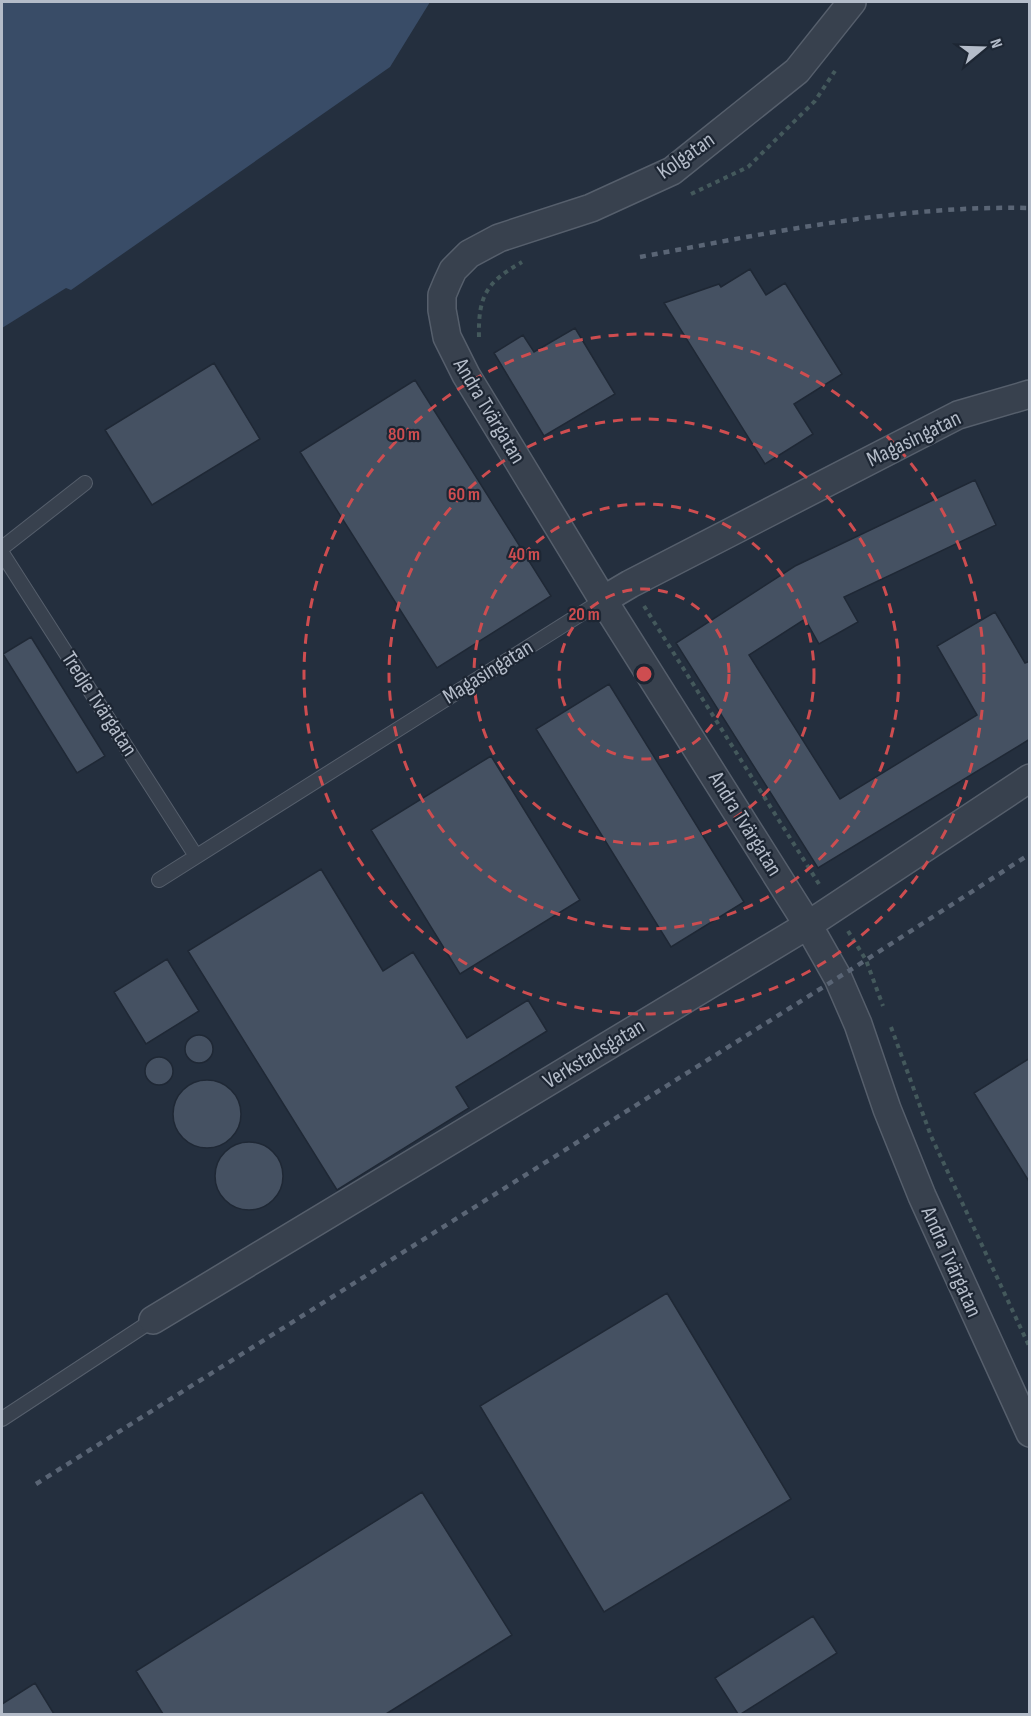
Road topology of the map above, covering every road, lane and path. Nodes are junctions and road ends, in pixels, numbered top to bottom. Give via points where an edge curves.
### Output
1 (852, 2) edge
2 (840, 65) dead end
3 (689, 195) dead end
4 (478, 248) joint
5 (527, 259) dead end
6 (483, 346) dead end
7 (1027, 394) edge
8 (85, 483) dead end
9 (2, 550) edge
10 (630, 584) junction
11 (603, 600) junction
12 (1029, 778) edge
13 (196, 856) junction
14 (159, 880) dead end
15 (834, 908) junction
16 (808, 925) junction
17 (886, 1014) dead end
18 (890, 1024) dead end
19 (153, 1320) joint
20 (1029, 1348) edge
21 (2, 1419) edge
22 (1029, 1433) edge

1 - 4 street, Kolgatan via 797,71 672,171 591,208
2 - 3 path via 815,101 748,167
4 - 11 street, Andra Tvärgatan via 453,270 442,295 447,338
5 - 6 path via 500,275 483,297 479,336
7 - 10 street, Magasingatan via 958,415
8 - 9 lane, Tredje Tvärgatan
9 - 13 lane, Tredje Tvärgatan
10 - 11 street, Magasingatan
10 - 15 path
11 - 13 lane, Magasingatan
11 - 16 street, Andra Tvärgatan
12 - 15 street, Verkstadsgatan
13 - 14 lane, Magasingatan
15 - 16 street, Verkstadsgatan
15 - 17 path via 866,960
16 - 19 street, Verkstadsgatan
16 - 22 street, Andra Tvärgatan via 838,978 922,1196
18 - 20 path via 932,1136
19 - 21 lane

